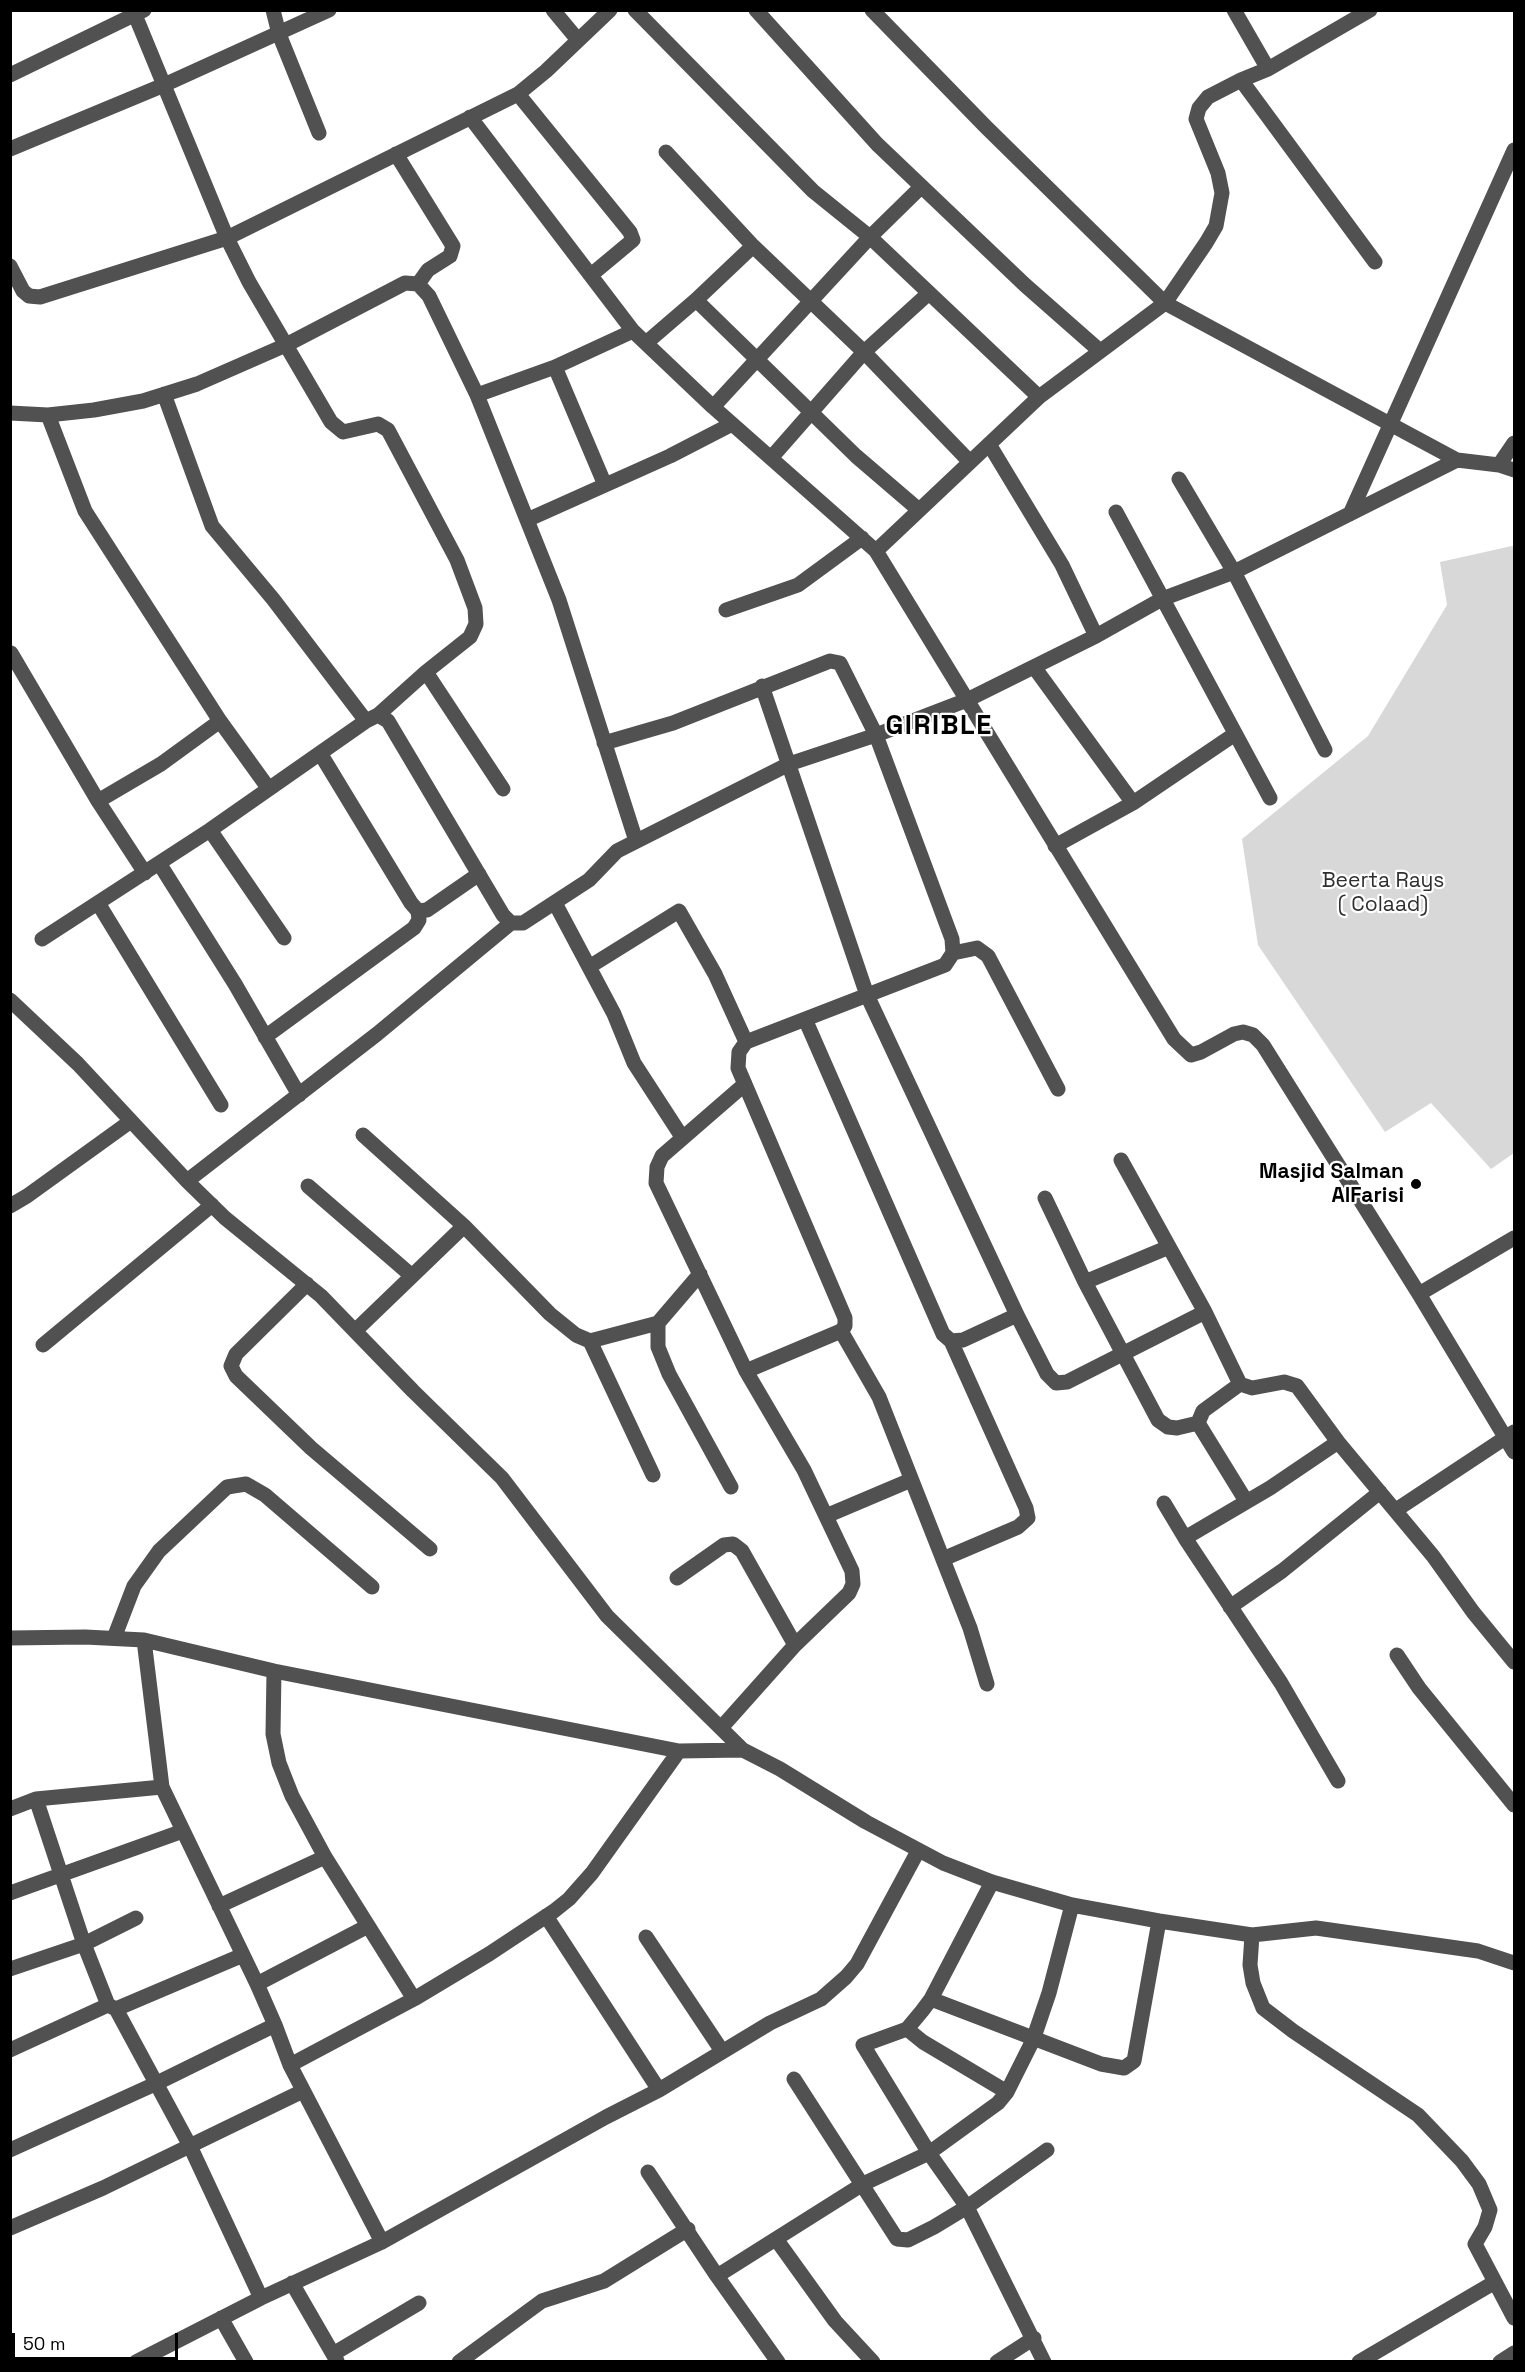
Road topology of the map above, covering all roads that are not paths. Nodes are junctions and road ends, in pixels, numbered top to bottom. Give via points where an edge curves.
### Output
1 (273, 10) edge
2 (329, 10) edge
3 (553, 10) edge
4 (610, 10) edge
5 (635, 10) edge
6 (756, 10) edge
7 (872, 10) edge
8 (1234, 10) edge
9 (1370, 10) edge
10 (138, 12) edge
11 (279, 34) junction
12 (578, 40) junction
13 (1268, 69) junction
14 (10, 75) edge
15 (1241, 80) junction
16 (164, 85) junction
17 (518, 93) junction
18 (470, 117) junction
19 (319, 133) dead end
20 (10, 149) edge
21 (666, 152) dead end
22 (396, 154) junction
23 (1513, 158) edge
24 (921, 187) junction
25 (870, 237) junction
26 (227, 238) junction
27 (753, 246) junction
28 (1375, 262) dead end
29 (10, 266) edge
30 (591, 275) junction
31 (418, 284) junction
32 (929, 293) junction
33 (696, 300) junction
34 (810, 301) junction
35 (1165, 303) junction
36 (633, 331) junction
37 (646, 343) junction
38 (286, 345) junction
39 (1100, 351) junction
40 (864, 352) junction
41 (757, 360) junction
42 (555, 367) junction
43 (164, 394) junction
44 (477, 395) junction
45 (1039, 397) junction
46 (713, 407) junction
47 (10, 413) edge
48 (812, 413) junction
49 (48, 415) junction
50 (1391, 423) junction
51 (732, 424) junction
52 (1515, 443) edge
53 (989, 444) junction
54 (771, 458) junction
55 (1457, 460) junction
56 (970, 462) junction
57 (1499, 465) junction
58 (1515, 470) edge
59 (1179, 479) dead end
60 (605, 485) junction
61 (919, 510) junction
62 (1116, 512) dead end
63 (1350, 514) junction
64 (527, 520) junction
65 (862, 538) junction
66 (876, 551) junction
67 (1234, 572) junction
68 (1162, 599) junction
69 (726, 610) dead end
70 (1096, 636) junction
71 (11, 653) edge
72 (1034, 667) junction
73 (426, 672) junction
74 (762, 686) junction
75 (967, 700) junction
76 (372, 718) junction
77 (220, 721) junction
78 (1235, 734) junction
79 (876, 735) junction
80 (604, 743) junction
81 (1325, 750) dead end
82 (320, 753) junction
83 (789, 764) junction
84 (269, 789) junction
85 (502, 789) dead end
86 (1270, 798) dead end
87 (98, 801) junction
88 (1133, 803) junction
89 (210, 830) junction
90 (636, 841) junction
91 (1055, 846) junction
92 (159, 863) junction
93 (145, 873) junction
94 (479, 874) junction
95 (98, 903) junction
96 (555, 903) junction
97 (418, 910) junction
98 (511, 922) junction
99 (284, 938) dead end
100 (42, 939) dead end
101 (953, 953) junction
102 (589, 967) junction
103 (867, 995) junction
104 (10, 1000) edge
105 (805, 1019) junction
106 (265, 1037) junction
107 (746, 1042) junction
108 (745, 1084) junction
109 (1058, 1089) dead end
110 (299, 1095) junction
111 (221, 1105) dead end
112 (131, 1120) junction
113 (363, 1135) dead end
114 (682, 1137) junction
115 (1121, 1160) dead end
116 (187, 1181) junction
117 (308, 1186) dead end
118 (1045, 1198) dead end
119 (212, 1205) junction
120 (10, 1206) edge
121 (464, 1226) junction
122 (1515, 1238) edge
123 (1169, 1247) junction
124 (700, 1274) junction
125 (412, 1276) junction
126 (1085, 1282) junction
127 (307, 1284) junction
128 (1419, 1294) junction
129 (1205, 1312) junction
130 (1017, 1315) junction
131 (658, 1323) junction
132 (355, 1331) junction
133 (841, 1331) junction
134 (590, 1341) junction
135 (951, 1341) junction
136 (43, 1345) dead end
137 (1123, 1354) junction
138 (746, 1371) junction
139 (1240, 1384) junction
140 (1198, 1423) junction
141 (1510, 1435) edge
142 (1338, 1442) junction
143 (1515, 1452) edge
144 (653, 1475) dead end
145 (911, 1480) junction
146 (731, 1487) dead end
147 (1380, 1492) junction
148 (1246, 1501) junction
149 (1164, 1503) dead end
150 (1396, 1510) junction
151 (826, 1516) junction
152 (1185, 1538) junction
153 (430, 1549) dead end
154 (943, 1559) junction
155 (677, 1578) dead end
156 (372, 1587) dead end
157 (1230, 1607) junction
158 (10, 1638) edge
159 (114, 1638) junction
160 (144, 1640) junction
161 (795, 1645) junction
162 (1397, 1655) dead end
163 (1515, 1662) edge
164 (274, 1671) junction
165 (987, 1684) dead end
166 (721, 1728) junction
167 (743, 1750) junction
168 (679, 1751) junction
169 (1338, 1781) dead end
170 (162, 1787) junction
171 (36, 1798) junction
172 (1515, 1805) edge
173 (10, 1809) edge
174 (183, 1831) junction
175 (918, 1851) junction
176 (326, 1857) junction
177 (62, 1874) junction
178 (992, 1882) junction
179 (10, 1893) edge
180 (1072, 1905) junction
181 (219, 1906) junction
182 (546, 1916) junction
183 (136, 1918) dead end
184 (1159, 1921) junction
185 (368, 1926) junction
186 (1252, 1935) junction
187 (646, 1937) dead end
188 (84, 1944) junction
189 (243, 1955) junction
190 (1515, 1963) edge
191 (10, 1970) edge
192 (257, 1984) junction
193 (414, 1999) junction
194 (931, 1999) junction
195 (112, 2007) junction
196 (275, 2025) junction
197 (907, 2029) junction
198 (1033, 2040) junction
199 (10, 2050) edge
200 (722, 2051) junction
201 (290, 2066) junction
202 (794, 2079) dead end
203 (155, 2084) junction
204 (659, 2090) junction
205 (303, 2091) junction
206 (1007, 2092) junction
207 (190, 2146) junction
208 (10, 2150) edge
209 (1047, 2150) dead end
210 (929, 2153) junction
211 (648, 2172) dead end
212 (862, 2184) junction
213 (967, 2207) junction
214 (10, 2228) edge
215 (688, 2229) junction
216 (776, 2239) junction
217 (382, 2242) junction
218 (717, 2276) junction
219 (1495, 2282) junction
220 (292, 2283) junction
221 (261, 2298) junction
222 (419, 2303) dead end
223 (221, 2318) junction
224 (1515, 2318) edge
225 (1034, 2338) junction
226 (1515, 2353) edge
227 (335, 2358) edge
228 (136, 2361) edge
229 (246, 2361) edge
230 (459, 2361) edge
231 (778, 2361) edge
232 (873, 2361) edge
233 (997, 2361) edge
234 (1044, 2361) edge
235 (1359, 2361) edge
236 (1500, 2361) edge

1 - 11 street
2 - 11 street
3 - 12 street
4 - 12 street
5 - 25 street via 813,191
6 - 24 street
7 - 35 street
8 - 13 street
9 - 13 street
10 - 14 street
10 - 16 street
11 - 16 street
11 - 19 street
12 - 17 street
13 - 15 street
15 - 28 street
15 - 35 street via 1208,97 1198,108 1196,119 1221,186 1218,215 1206,243
16 - 20 street
16 - 26 street
17 - 18 street
17 - 30 street via 630,232 633,240
18 - 22 street
18 - 30 street
21 - 27 street
22 - 26 street
22 - 31 street via 453,246 450,256 428,270
23 - 50 street
24 - 25 street
24 - 39 street
25 - 32 street
25 - 34 street
26 - 29 street via 40,297 23,291
26 - 38 street
27 - 33 street
27 - 34 street
30 - 36 street
31 - 38 street via 405,283
31 - 44 street via 429,296
32 - 40 street
32 - 45 street
33 - 37 street
33 - 41 street
34 - 40 street
34 - 41 street
35 - 39 street
35 - 50 street
36 - 37 street
36 - 42 street
37 - 46 street
38 - 43 street via 198,384
38 - 73 street via 331,422 343,432 378,424 388,430 457,560 475,608 476,624 470,637
39 - 45 street
40 - 48 street
40 - 56 street
41 - 46 street
41 - 48 street
42 - 44 street
42 - 60 street
43 - 49 street via 94,410
43 - 76 street via 212,526
44 - 64 street
45 - 53 street
46 - 51 street
47 - 49 street
48 - 54 street
48 - 61 street
49 - 77 street via 85,511
50 - 55 street
50 - 63 street
51 - 54 street
51 - 60 street
52 - 57 street
53 - 56 street
53 - 70 street via 1062,565
54 - 65 street
55 - 57 street
55 - 63 street
56 - 61 street
57 - 58 street
59 - 67 street
60 - 64 street
61 - 66 street
62 - 68 street
63 - 67 street
64 - 80 street via 559,600
65 - 66 street
65 - 69 street via 798,585
66 - 75 street
67 - 68 street
67 - 81 street
68 - 70 street
68 - 78 street
70 - 72 street
71 - 87 street
72 - 75 street
72 - 88 street
73 - 76 street
73 - 85 street
74 - 79 street via 830,661 840,663
74 - 80 street via 673,723
74 - 83 street
75 - 79 street
75 - 91 street
76 - 82 street
76 - 94 street via 388,720
77 - 84 street
77 - 87 street via 161,764
78 - 86 street
78 - 88 street
79 - 83 street
79 - 101 street via 952,939
80 - 90 street
82 - 84 street
82 - 97 street
83 - 90 street
83 - 103 street
84 - 89 street
87 - 93 street
88 - 91 street
89 - 92 street
89 - 99 street
90 - 96 street via 617,851 589,880
91 - 128 street via 1184,1050 1195,1054 1244,1032 1263,1045
92 - 93 street
92 - 106 street
93 - 95 street
94 - 97 street via 427,910
94 - 98 street
95 - 100 street
95 - 111 street
96 - 98 street via 523,923
96 - 102 street
97 - 106 street via 419,920 414,928
98 - 110 street
101 - 103 street via 945,965
101 - 109 street via 977,948 988,956
102 - 107 street via 679,911 715,974
102 - 114 street via 634,1063
103 - 105 street
103 - 130 street
104 - 112 street
105 - 107 street
105 - 135 street via 943,1334
106 - 110 street
107 - 108 street via 739,1052 738,1068
108 - 114 street
108 - 133 street via 845,1318
110 - 116 street
112 - 116 street
112 - 120 street
113 - 121 street
114 - 124 street via 662,1156 656,1184
115 - 123 street
116 - 119 street
117 - 125 street
118 - 126 street
119 - 127 street
119 - 136 street
121 - 125 street
121 - 134 street via 550,1314
122 - 128 street
123 - 126 street
123 - 129 street
124 - 131 street
124 - 138 street
125 - 132 street
126 - 137 street
127 - 132 street
127 - 153 street via 236,1354 231,1365 236,1376 311,1449
128 - 141 street
129 - 137 street
129 - 139 street
130 - 135 street via 963,1340
130 - 137 street via 1047,1374 1056,1383 1067,1382
131 - 134 street
131 - 146 street via 658,1347 669,1374
132 - 166 street via 502,1478 607,1616
133 - 138 street
133 - 145 street via 879,1397
134 - 144 street
135 - 154 street via 1028,1518 1018,1527
137 - 140 street via 1158,1420 1177,1428
138 - 151 street
139 - 140 street via 1203,1411
139 - 142 street via 1252,1388 1284,1382 1297,1386
140 - 148 street
141 - 143 street
141 - 150 street
142 - 147 street
142 - 148 street
145 - 151 street
145 - 154 street
147 - 150 street
147 - 157 street via 1282,1571
148 - 152 street
149 - 152 street
150 - 163 street
151 - 161 street via 852,1571 853,1584 849,1593
152 - 157 street
154 - 165 street
155 - 161 street via 724,1545 733,1544 742,1551
156 - 159 street via 265,1495 246,1484 227,1487 159,1551 134,1586
157 - 169 street via 1281,1683
158 - 159 street
159 - 160 street
160 - 164 street
160 - 170 street
161 - 166 street
162 - 172 street via 1419,1688
164 - 168 street
164 - 176 street via 273,1734 279,1763 292,1796
166 - 167 street
167 - 168 street
167 - 175 street
168 - 182 street via 592,1873
170 - 171 street
170 - 174 street
171 - 173 street
171 - 177 street
174 - 177 street
174 - 181 street
175 - 178 street
175 - 200 street via 857,1964 846,1977 820,1999
176 - 181 street
176 - 185 street
177 - 179 street
177 - 188 street
178 - 180 street
178 - 194 street
180 - 184 street
180 - 198 street
181 - 189 street
182 - 193 street
182 - 204 street
183 - 188 street
184 - 186 street
184 - 198 street via 1134,2061 1124,2068 1101,2064
185 - 192 street
185 - 193 street
186 - 190 street via 1316,1928 1478,1951
186 - 219 street via 1250,1965 1263,2008 1418,2115 1479,2184 1490,2210 1475,2244
187 - 200 street
188 - 191 street
188 - 195 street
189 - 192 street
189 - 195 street
192 - 196 street
193 - 201 street
194 - 197 street
194 - 198 street
195 - 199 street
195 - 203 street
196 - 201 street
196 - 203 street
197 - 206 street
197 - 210 street via 863,2045
198 - 206 street
200 - 204 street
201 - 205 street
202 - 212 street
203 - 207 street
203 - 208 street
204 - 217 street
205 - 207 street
205 - 217 street
206 - 210 street via 988,2112
207 - 214 street
207 - 221 street
209 - 213 street
210 - 212 street
210 - 213 street
211 - 215 street
212 - 213 street via 897,2239 917,2236
212 - 216 street
213 - 225 street
215 - 218 street
215 - 230 street via 604,2281 542,2301
216 - 218 street
216 - 232 street via 835,2321
217 - 220 street
218 - 231 street
219 - 224 street
219 - 235 street
220 - 221 street
220 - 227 street
221 - 223 street
222 - 227 street
223 - 228 street
223 - 229 street
225 - 233 street
225 - 234 street
226 - 236 street

